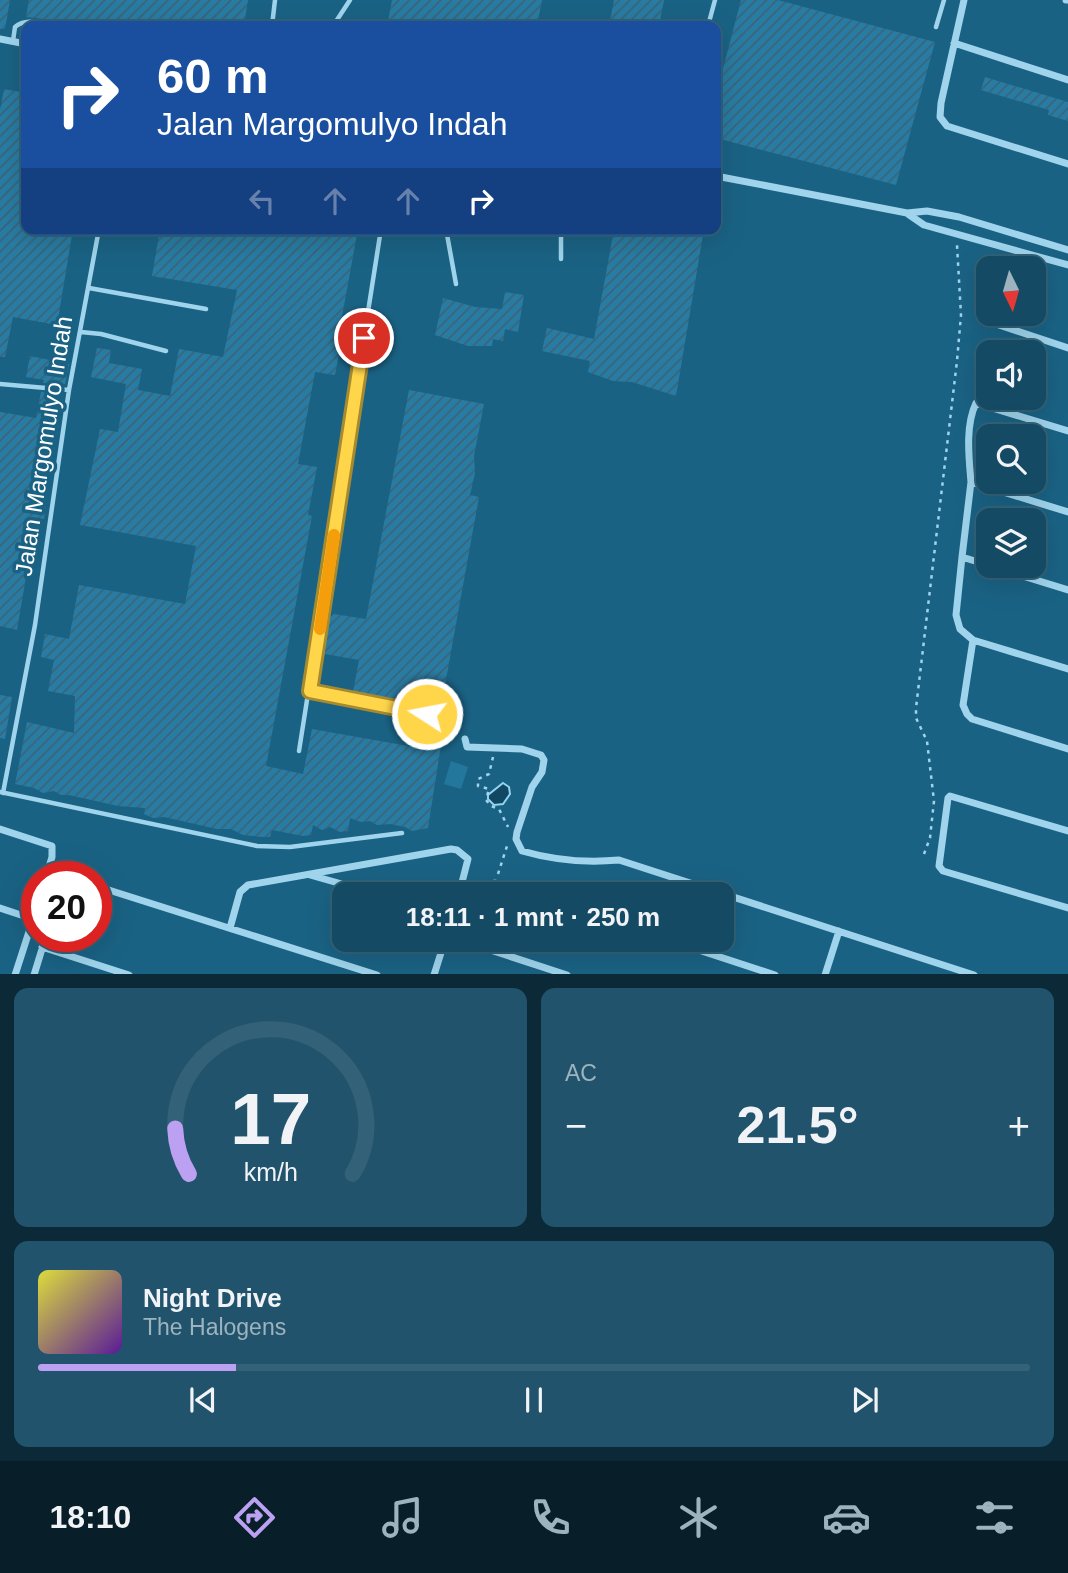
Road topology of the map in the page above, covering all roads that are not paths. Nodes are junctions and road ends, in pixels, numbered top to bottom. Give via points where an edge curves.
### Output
1 (275, 0) edge
2 (350, 0) edge
3 (715, 0) edge
4 (944, 0) edge
5 (964, 0) edge
6 (273, 21) edge
7 (336, 21) edge
8 (709, 21) edge
9 (21, 22) edge
10 (936, 27) dead end
11 (0, 39) edge
12 (13, 41) junction
13 (21, 43) edge
14 (954, 43) junction
15 (1068, 80) edge
16 (1068, 164) edge
17 (721, 177) edge
18 (907, 214) junction
19 (98, 235) edge
20 (380, 235) edge
21 (447, 235) edge
22 (561, 235) edge
23 (1068, 250) edge
24 (561, 259) dead end
25 (1068, 265) edge
26 (456, 284) dead end
27 (89, 288) junction
28 (206, 309) dead end
29 (1002, 326) edge
30 (81, 332) junction
31 (1068, 348) edge
32 (166, 351) dead end
33 (0, 384) edge
34 (69, 390) junction
35 (1068, 430) edge
36 (971, 482) junction
37 (1068, 512) edge
38 (962, 557) junction
39 (1068, 590) edge
40 (973, 640) junction
41 (1068, 669) edge
42 (310, 691) junction
43 (427, 714) dead end
44 (465, 739) dead end
45 (1068, 749) edge
46 (299, 751) dead end
47 (1, 793) edge
48 (0, 829) edge
49 (1068, 831) edge
50 (402, 833) dead end
51 (51, 861) edge
52 (309, 874) junction
53 (336, 882) edge
54 (462, 882) edge
55 (112, 891) edge
56 (0, 908) edge
57 (1068, 908) edge
58 (21, 915) edge
59 (230, 928) junction
60 (839, 931) junction
61 (22, 952) edge
62 (41, 952) edge
63 (58, 952) edge
64 (441, 952) edge
65 (496, 952) edge
66 (705, 952) edge
67 (15, 974) edge
68 (34, 974) edge
69 (126, 974) edge
70 (374, 974) edge
71 (434, 974) edge
72 (564, 974) edge
73 (772, 974) edge
74 (825, 974) edge
75 (971, 974) edge

1 - 6 lane
2 - 7 lane
3 - 8 lane
4 - 10 lane
5 - 14 street
9 - 12 lane via 15,27
11 - 12 street
12 - 13 street
14 - 15 street
14 - 16 street via 941,103 940,117 947,126
17 - 18 street
18 - 23 street via 927,211 959,217
18 - 25 street via 924,225
19 - 27 lane, Jalan Margomulyo Indah
20 - 42 lane
21 - 26 lane
22 - 24 lane
27 - 28 lane
27 - 30 lane, Jalan Margomulyo Indah
29 - 31 street
30 - 32 lane
30 - 34 lane, Jalan Margomulyo Indah
33 - 34 lane
34 - 47 lane, Jalan Margomulyo Indah via 35,625
35 - 36 street via 976,403 971,412
36 - 37 street
36 - 38 street
38 - 39 street
38 - 40 street via 956,615 960,629
40 - 41 street
40 - 45 street via 964,705 967,714
42 - 43 lane
42 - 46 lane
44 - 60 street via 467,747 531,751 544,760 517,832 522,851 569,860 619,860
47 - 50 lane via 257,846 289,847
48 - 51 street via 52,846
49 - 57 street via 950,796 939,866 943,871
52 - 53 street
52 - 54 street via 457,850 468,859
52 - 59 street via 248,885 240,892
55 - 59 street
56 - 58 street
59 - 70 street
60 - 74 street
60 - 75 street
61 - 67 street
62 - 68 street
63 - 69 street
64 - 71 street
65 - 72 street
66 - 73 street

